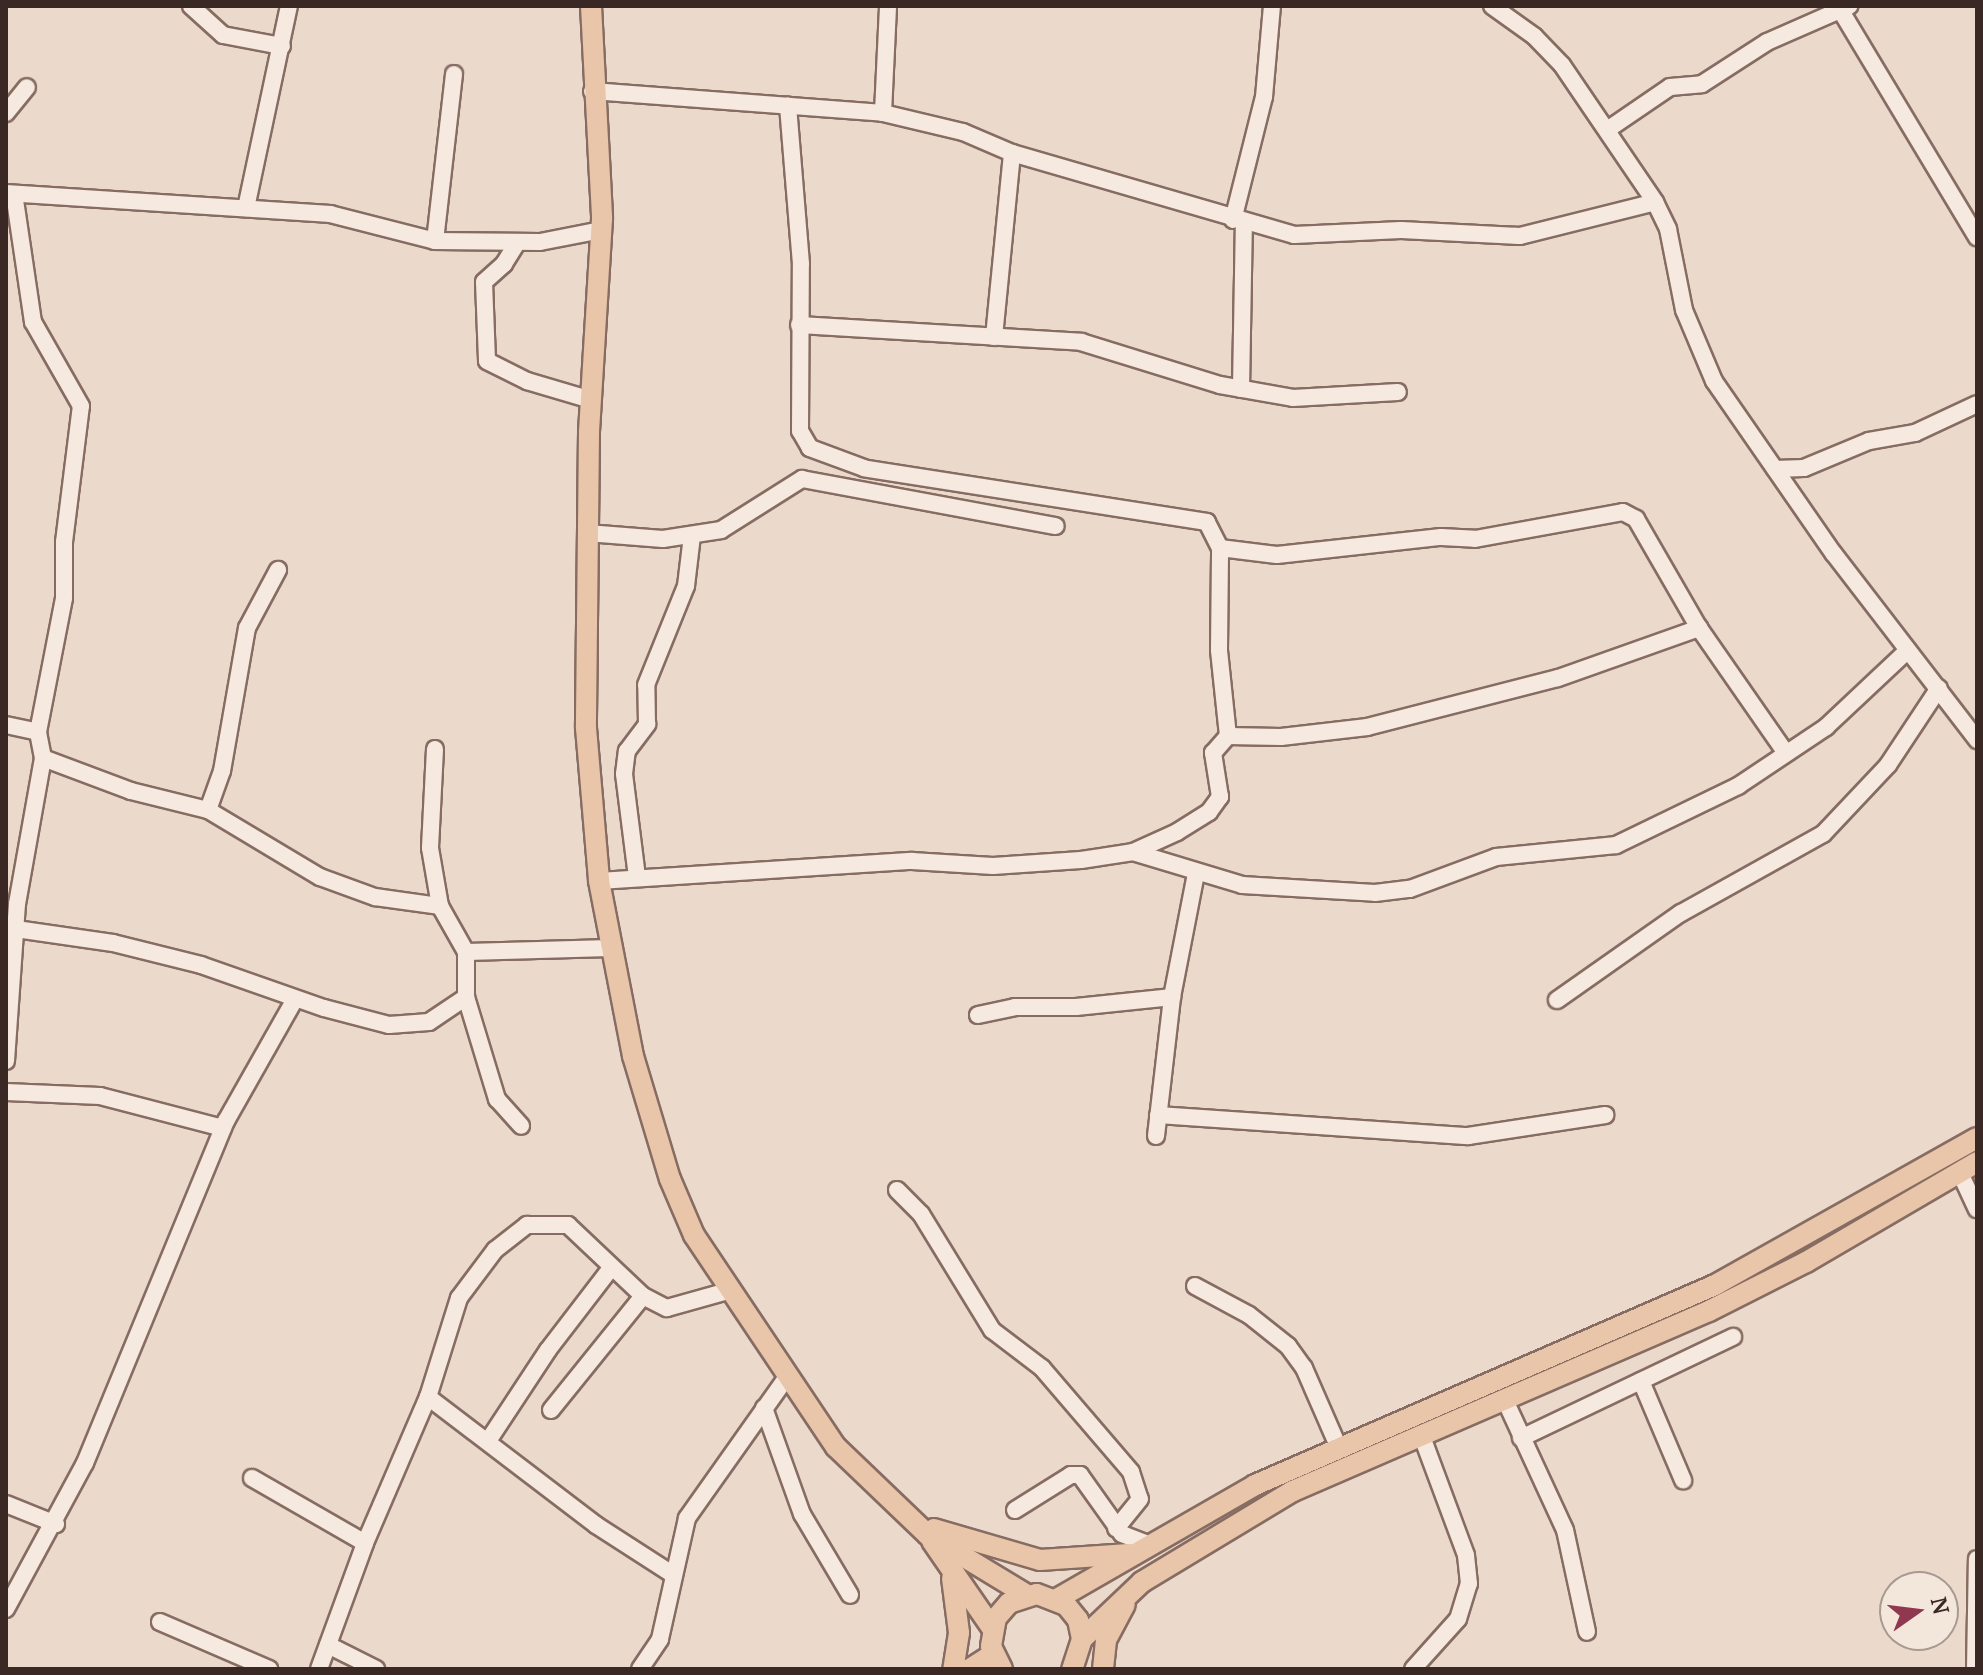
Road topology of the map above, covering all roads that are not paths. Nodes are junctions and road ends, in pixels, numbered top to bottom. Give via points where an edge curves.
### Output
1 (191, 6) edge
2 (289, 6) edge
3 (591, 6) edge
4 (888, 6) edge
5 (1272, 6) edge
6 (1492, 6) edge
7 (1845, 8) edge
8 (282, 46) junction
9 (454, 74) dead end
10 (27, 87) dead end
11 (592, 91) junction
12 (788, 106) junction
13 (6, 113) edge
14 (883, 113) junction
15 (1607, 130) junction
16 (1012, 153) junction
17 (10, 194) edge
18 (1655, 202) junction
19 (246, 208) junction
20 (1238, 221) junction
21 (601, 230) junction
22 (1977, 237) edge
23 (435, 241) junction
24 (517, 243) junction
25 (799, 325) junction
26 (994, 337) junction
27 (1241, 389) junction
28 (1398, 392) dead end
29 (591, 400) junction
30 (1977, 404) edge
31 (1804, 468) junction
32 (1775, 469) junction
33 (1790, 489) junction
34 (1056, 526) dead end
35 (587, 533) junction
36 (692, 536) junction
37 (1220, 548) junction
38 (278, 570) dead end
39 (1699, 628) junction
40 (1908, 650) junction
41 (1939, 688) junction
42 (6, 725) edge
43 (38, 732) junction
44 (1228, 736) junction
45 (1977, 740) edge
46 (435, 749) dead end
47 (1786, 753) junction
48 (43, 758) junction
49 (208, 810) junction
50 (1133, 852) junction
51 (1196, 873) junction
52 (637, 877) junction
53 (599, 881) junction
54 (440, 906) junction
55 (16, 929) junction
56 (611, 948) junction
57 (466, 952) junction
58 (466, 997) junction
59 (1172, 997) junction
60 (295, 999) junction
61 (1557, 1000) dead end
62 (978, 1015) dead end
63 (6, 1061) edge
64 (6, 1081) edge
65 (6, 1092) edge
66 (6, 1102) edge
67 (1158, 1115) junction
68 (1605, 1115) dead end
69 (521, 1126) dead end
70 (223, 1128) junction
71 (1156, 1136) dead end
72 (1977, 1138) edge
73 (1969, 1167) edge
74 (897, 1190) dead end
75 (1977, 1209) edge
76 (611, 1268) junction
77 (1195, 1286) dead end
78 (728, 1291) junction
79 (643, 1296) junction
80 (1733, 1337) dead end
81 (787, 1377) junction
82 (1641, 1381) junction
83 (428, 1397) junction
84 (1504, 1398) junction
85 (764, 1408) junction
86 (551, 1410) dead end
87 (1421, 1434) junction
88 (1521, 1438) junction
89 (488, 1441) junction
90 (1338, 1446) junction
91 (252, 1478) dead end
92 (1683, 1480) dead end
93 (6, 1504) edge
94 (1015, 1510) dead end
95 (56, 1524) junction
96 (921, 1528) junction
97 (1116, 1529) junction
98 (365, 1543) junction
99 (1146, 1548) junction
100 (1977, 1559) edge
101 (951, 1570) junction
102 (672, 1574) junction
103 (1142, 1582) junction
104 (850, 1595) dead end
105 (1027, 1595) junction
106 (1057, 1599) junction
107 (6, 1609) edge
108 (160, 1622) dead end
109 (992, 1628) junction
110 (1587, 1632) dead end
111 (328, 1645) junction
112 (1081, 1657) edge
113 (997, 1662) edge
114 (269, 1669) edge
115 (319, 1669) edge
116 (376, 1669) edge
117 (640, 1669) edge
118 (953, 1669) edge
119 (970, 1669) edge
120 (1103, 1669) edge
121 (1413, 1669) edge
122 (1975, 1669) edge

1 - 8 street via 223,35
2 - 8 street
3 - 11 main road
4 - 14 street
5 - 20 street via 1264,97
6 - 15 street via 1534,36 1562,65
7 - 15 street via 1767,42 1702,84 1670,87
7 - 22 street
8 - 19 street
9 - 23 street
10 - 13 street
11 - 12 street
11 - 21 main road
12 - 14 street
12 - 25 street via 801,264
14 - 16 street via 963,132
15 - 18 street
16 - 20 street
16 - 26 street
17 - 19 street
17 - 43 street via 33,322 81,406 64,542 64,598
18 - 20 street via 1520,236 1401,230 1294,235
18 - 32 street via 1668,229 1697,346 1740,423
19 - 23 street via 330,214
20 - 27 street
21 - 24 street
21 - 29 main road
23 - 24 street
24 - 29 street via 484,282 487,361 527,381
25 - 26 street
25 - 37 street via 800,431 816,454 864,468 1207,522
26 - 27 street via 1117,349
27 - 28 street via 1293,398
29 - 35 main road
30 - 31 street via 1915,433 1869,441
31 - 32 street
31 - 33 street
32 - 33 street
33 - 40 street
34 - 36 street via 802,479 721,530
35 - 36 street
35 - 53 main road via 586,728
36 - 52 street via 686,586 646,685 647,724 627,751 624,774
37 - 39 street via 1277,555 1441,537 1475,539 1623,512 1636,519
37 - 44 street via 1219,650
38 - 49 street via 247,628 222,771
39 - 44 street via 1558,678 1367,727 1308,736
39 - 47 street
40 - 41 street
40 - 47 street via 1826,727
41 - 45 street
41 - 61 street via 1888,765 1823,834 1693,905
42 - 43 street
43 - 48 street
44 - 50 street via 1213,753 1220,797 1209,812
46 - 54 street via 430,848
47 - 51 street via 1738,786 1616,845 1496,857 1410,889 1326,893 1242,885
48 - 49 street via 131,791
48 - 55 street
49 - 54 street via 320,877 375,897
50 - 51 street via 1181,862
50 - 52 street via 993,866 912,861
51 - 59 street
52 - 53 street
53 - 56 main road
54 - 57 street
55 - 60 street via 158,954
55 - 63 street
56 - 57 street
56 - 78 main road via 633,1056 670,1179 694,1235
57 - 58 street
58 - 60 street via 444,1015 406,1026
58 - 69 street via 497,1099
59 - 62 street via 1015,1007
59 - 67 street
60 - 70 street
64 - 65 street
65 - 66 street
65 - 70 street via 100,1096
67 - 68 street via 1468,1136
67 - 71 street
70 - 95 street
72 - 90 main road via 1715,1285
73 - 75 street
73 - 84 main road via 1709,1311
74 - 97 street via 921,1214 992,1330 1042,1368 1131,1472 1140,1499
76 - 79 street
76 - 83 street via 593,1243 568,1225 527,1225 495,1250 459,1298
76 - 89 street
77 - 90 street via 1249,1315 1288,1346 1304,1368
78 - 79 street via 667,1308
78 - 81 main road
79 - 86 street
80 - 82 street
81 - 85 street
81 - 96 main road via 836,1447
82 - 88 street
82 - 92 street
83 - 89 street
83 - 98 street
84 - 87 main road
84 - 88 street
85 - 102 street via 687,1518
85 - 104 street via 790,1467 802,1514
87 - 103 main road via 1293,1491
87 - 121 street via 1466,1555 1469,1584 1458,1619
88 - 110 street via 1565,1530
89 - 102 street via 596,1525
90 - 99 main road via 1255,1485
91 - 98 street
93 - 95 street
94 - 97 street via 1071,1475 1080,1475
95 - 107 street
96 - 99 main road via 1040,1560 1073,1561
96 - 101 main road
96 - 105 main road
97 - 99 street
98 - 111 street
99 - 106 main road
100 - 122 street
101 - 109 main road
101 - 118 main road via 959,1633
102 - 117 street via 660,1639
103 - 112 main road via 1107,1610
103 - 120 main road via 1110,1630
105 - 106 main road
105 - 109 main road via 1009,1603
106 - 112 main road via 1073,1612
108 - 114 street
109 - 113 main road
111 - 115 street
111 - 116 street
113 - 119 main road

